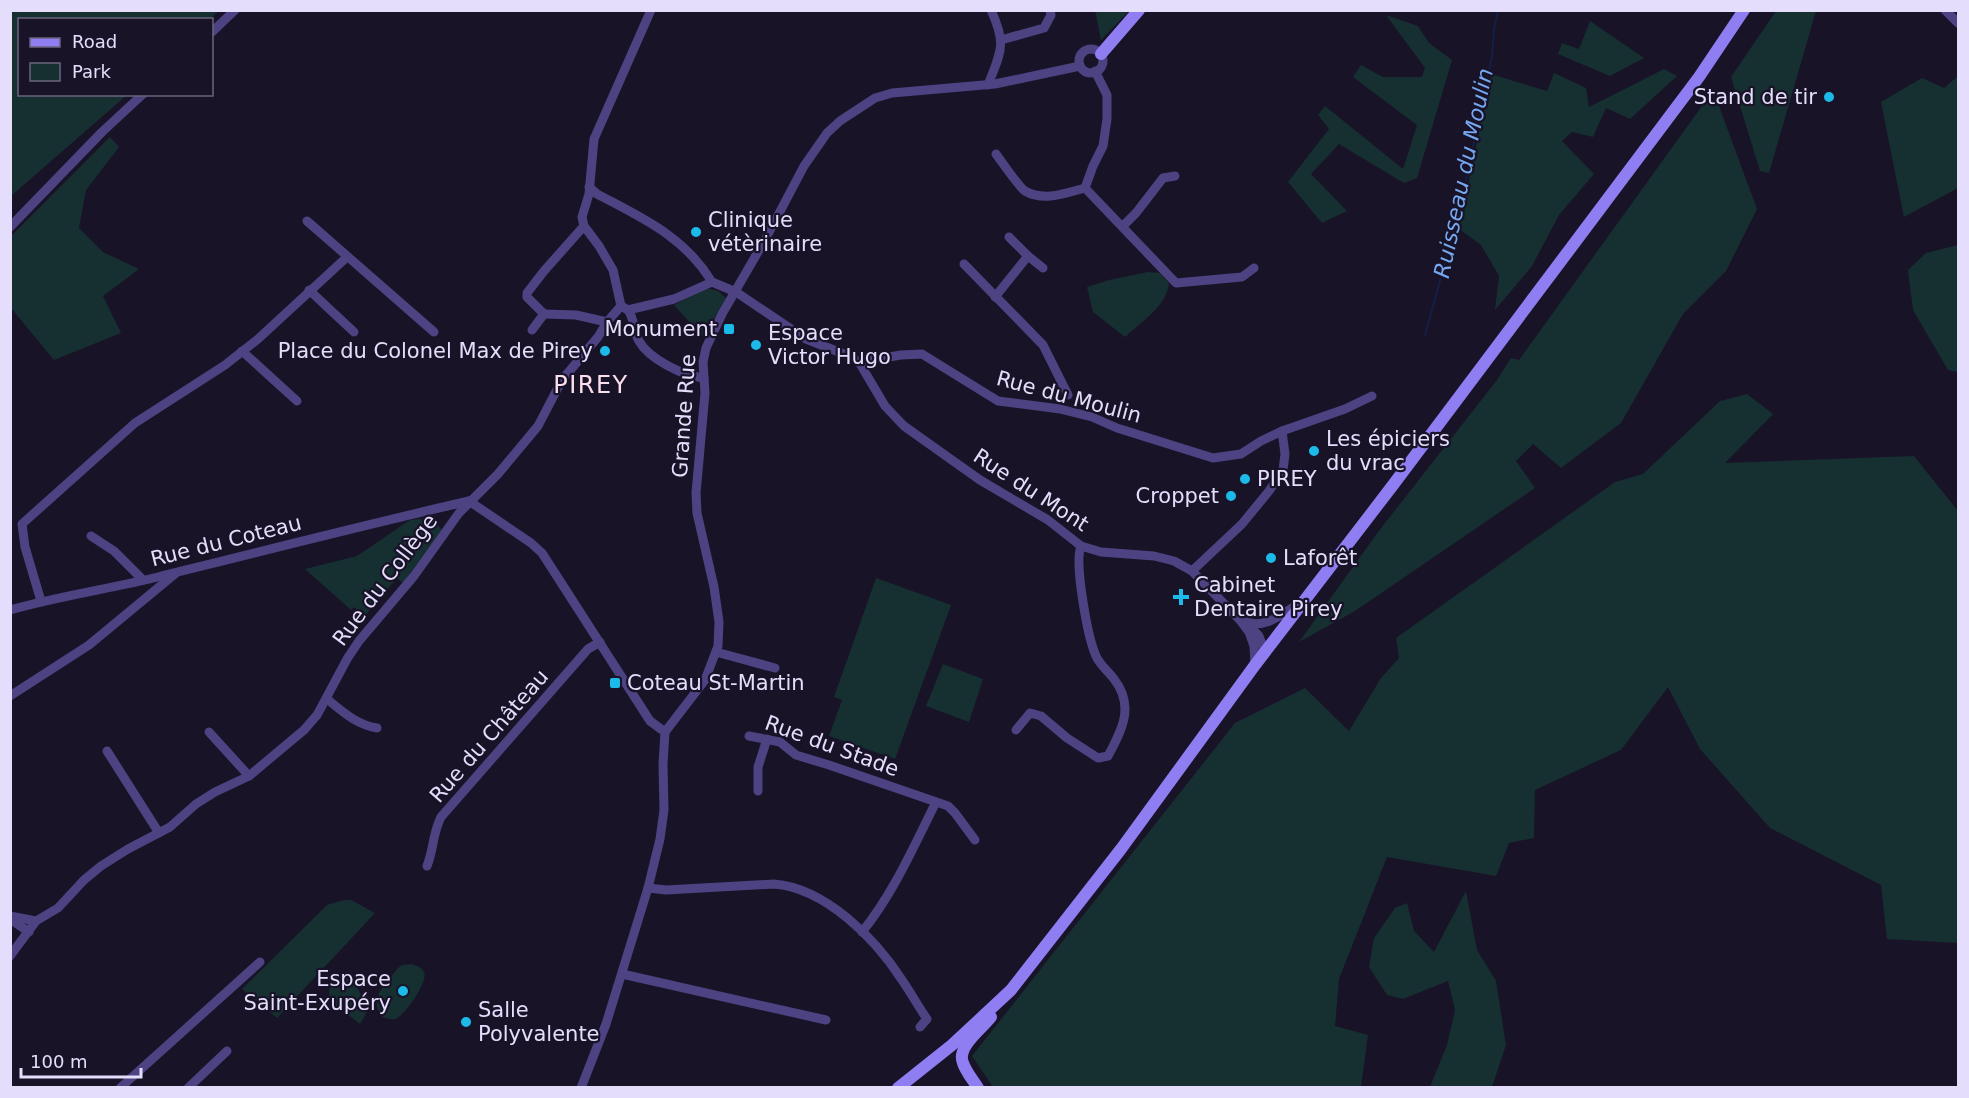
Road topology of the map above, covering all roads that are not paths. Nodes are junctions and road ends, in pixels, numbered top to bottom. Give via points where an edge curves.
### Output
1 (236, 10) edge
2 (651, 10) edge
3 (991, 10) edge
4 (1050, 10) edge
5 (1139, 10) edge
6 (1744, 10) edge
7 (1945, 10) edge
8 (1959, 23) edge
9 (213, 31) edge
10 (1001, 40) junction
11 (1101, 54) junction
12 (1080, 66) junction
13 (1095, 71) junction
14 (988, 85) junction
15 (141, 96) edge
16 (996, 154) dead end
17 (1175, 176) dead end
18 (589, 187) junction
19 (1085, 188) junction
20 (307, 220) dead end
21 (584, 226) junction
22 (1123, 226) junction
23 (10, 227) edge
24 (1008, 237) dead end
25 (1028, 256) junction
26 (347, 257) junction
27 (964, 264) dead end
28 (1043, 268) dead end
29 (1254, 268) dead end
30 (712, 282) junction
31 (309, 290) junction
32 (736, 292) junction
33 (995, 297) junction
34 (624, 308) junction
35 (544, 314) junction
36 (607, 322) junction
37 (532, 330) dead end
38 (354, 332) dead end
39 (434, 332) dead end
40 (242, 351) junction
41 (859, 362) junction
42 (704, 378) junction
43 (1068, 395) dead end
44 (1372, 396) dead end
45 (297, 401) dead end
46 (1282, 431) junction
47 (469, 501) junction
48 (450, 505) junction
49 (459, 513) junction
50 (489, 514) junction
51 (91, 536) dead end
52 (1081, 546) junction
53 (1192, 571) junction
54 (178, 572) junction
55 (143, 580) junction
56 (1306, 599) junction
57 (41, 601) junction
58 (10, 610) edge
59 (1242, 621) junction
60 (600, 642) junction
61 (716, 652) junction
62 (1265, 652) junction
63 (1254, 665) junction
64 (775, 668) dead end
65 (10, 696) edge
66 (327, 699) junction
67 (377, 728) dead end
68 (1016, 729) dead end
69 (209, 732) dead end
70 (665, 732) junction
71 (749, 736) dead end
72 (767, 739) junction
73 (107, 751) dead end
74 (249, 777) junction
75 (758, 791) dead end
76 (936, 802) junction
77 (159, 833) junction
78 (975, 840) dead end
79 (427, 866) dead end
80 (648, 888) junction
81 (10, 917) edge
82 (36, 921) junction
83 (29, 932) junction
84 (862, 932) junction
85 (10, 956) edge
86 (260, 962) dead end
87 (622, 974) junction
88 (1011, 990) junction
89 (826, 1020) dead end
90 (920, 1027) dead end
91 (227, 1052) dead end
92 (123, 1087) edge
93 (188, 1088) edge
94 (581, 1088) edge
95 (897, 1088) edge
96 (978, 1088) edge

1 - 9 street
2 - 18 street via 594,139
3 - 10 street
4 - 10 street via 1044,28
5 - 11 main road
6 - 56 main road via 1699,77
7 - 8 street
10 - 14 street
11 - 12 street via 1091,49 1083,52
11 - 13 street via 1102,64
12 - 13 street via 1085,71
12 - 14 street, Grande Rue
13 - 19 street via 1107,95 1107,119 1103,146
14 - 32 street, Grande Rue via 891,93 875,98 840,121 804,166
15 - 23 street
16 - 19 street via 1024,190 1053,196
17 - 22 street via 1163,178
18 - 21 street via 583,209
18 - 30 street via 680,243
19 - 22 street
20 - 26 street
21 - 34 street via 613,270
21 - 35 street via 527,293
22 - 29 street via 1176,283 1242,277
24 - 25 street
25 - 28 street
25 - 33 street
26 - 31 street
26 - 39 street
27 - 33 street
30 - 32 street
30 - 34 street via 674,299
31 - 38 street
31 - 40 street
32 - 41 street via 806,339
32 - 42 street, Grande Rue via 706,348
33 - 43 street via 1043,345
34 - 36 street
34 - 42 street via 632,316 642,345 666,365 687,376
35 - 36 street via 576,315
35 - 37 street
36 - 47 street, Rue du Collège via 562,380 538,426 498,474
40 - 45 street
40 - 57 street via 135,423 22,524
41 - 46 street, Rue du Moulin via 921,354 998,401 1092,417 1213,458 1241,454
41 - 52 street, Rue du Mont via 885,406 904,426 980,480 1048,520
42 - 61 street, Grande Rue via 696,503 719,622
44 - 46 street, Rue du Moulin
46 - 53 street via 1283,470 1242,524
47 - 48 street, Rue du Coteau
47 - 49 street, Rue du Collège
47 - 50 street
48 - 49 street
48 - 54 street, Rue du Coteau
49 - 50 street
49 - 66 street, Rue du Collège via 414,576 359,641
50 - 60 street via 542,553
51 - 55 street via 114,551
52 - 53 street, Rue du Mont via 1101,552 1154,556
52 - 68 street via 1081,583 1092,644 1098,660 1123,693 1122,730 1108,756 1098,758 1041,716 1030,713
53 - 59 street, Rue du Mont
54 - 55 street, Rue du Coteau
54 - 65 street via 89,645
55 - 57 street, Rue du Coteau
56 - 59 street via 1267,623
56 - 62 main road
57 - 58 street, Rue du Coteau
59 - 62 street via 1258,636
59 - 63 street via 1252,638
60 - 70 street via 650,721
60 - 79 street, Rue du Château via 588,649 441,817
61 - 64 street
61 - 70 street, Grande Rue via 705,680
62 - 63 main road
63 - 88 main road via 1122,849
66 - 67 street via 357,722
66 - 74 street, Rue du Collège via 304,730
69 - 74 street
70 - 80 street via 663,826
71 - 72 street, Rue du Stade
72 - 75 street via 758,767
72 - 76 street, Rue du Stade via 780,742 796,755
73 - 77 street
74 - 77 street, Rue du Collège via 215,792
76 - 78 street, Rue du Stade via 948,806
76 - 84 street via 907,860
77 - 82 street, Rue du Collège via 101,866 58,908
80 - 84 street via 787,885 825,901
80 - 87 street
81 - 82 street
81 - 83 street
82 - 83 street, Rue du Collège
83 - 85 street, Rue du Collège
84 - 90 street via 902,979 927,1019
86 - 92 street
87 - 89 street
87 - 94 street
88 - 95 main road via 952,1045
88 - 96 main road via 962,1052 962,1063
91 - 93 street

